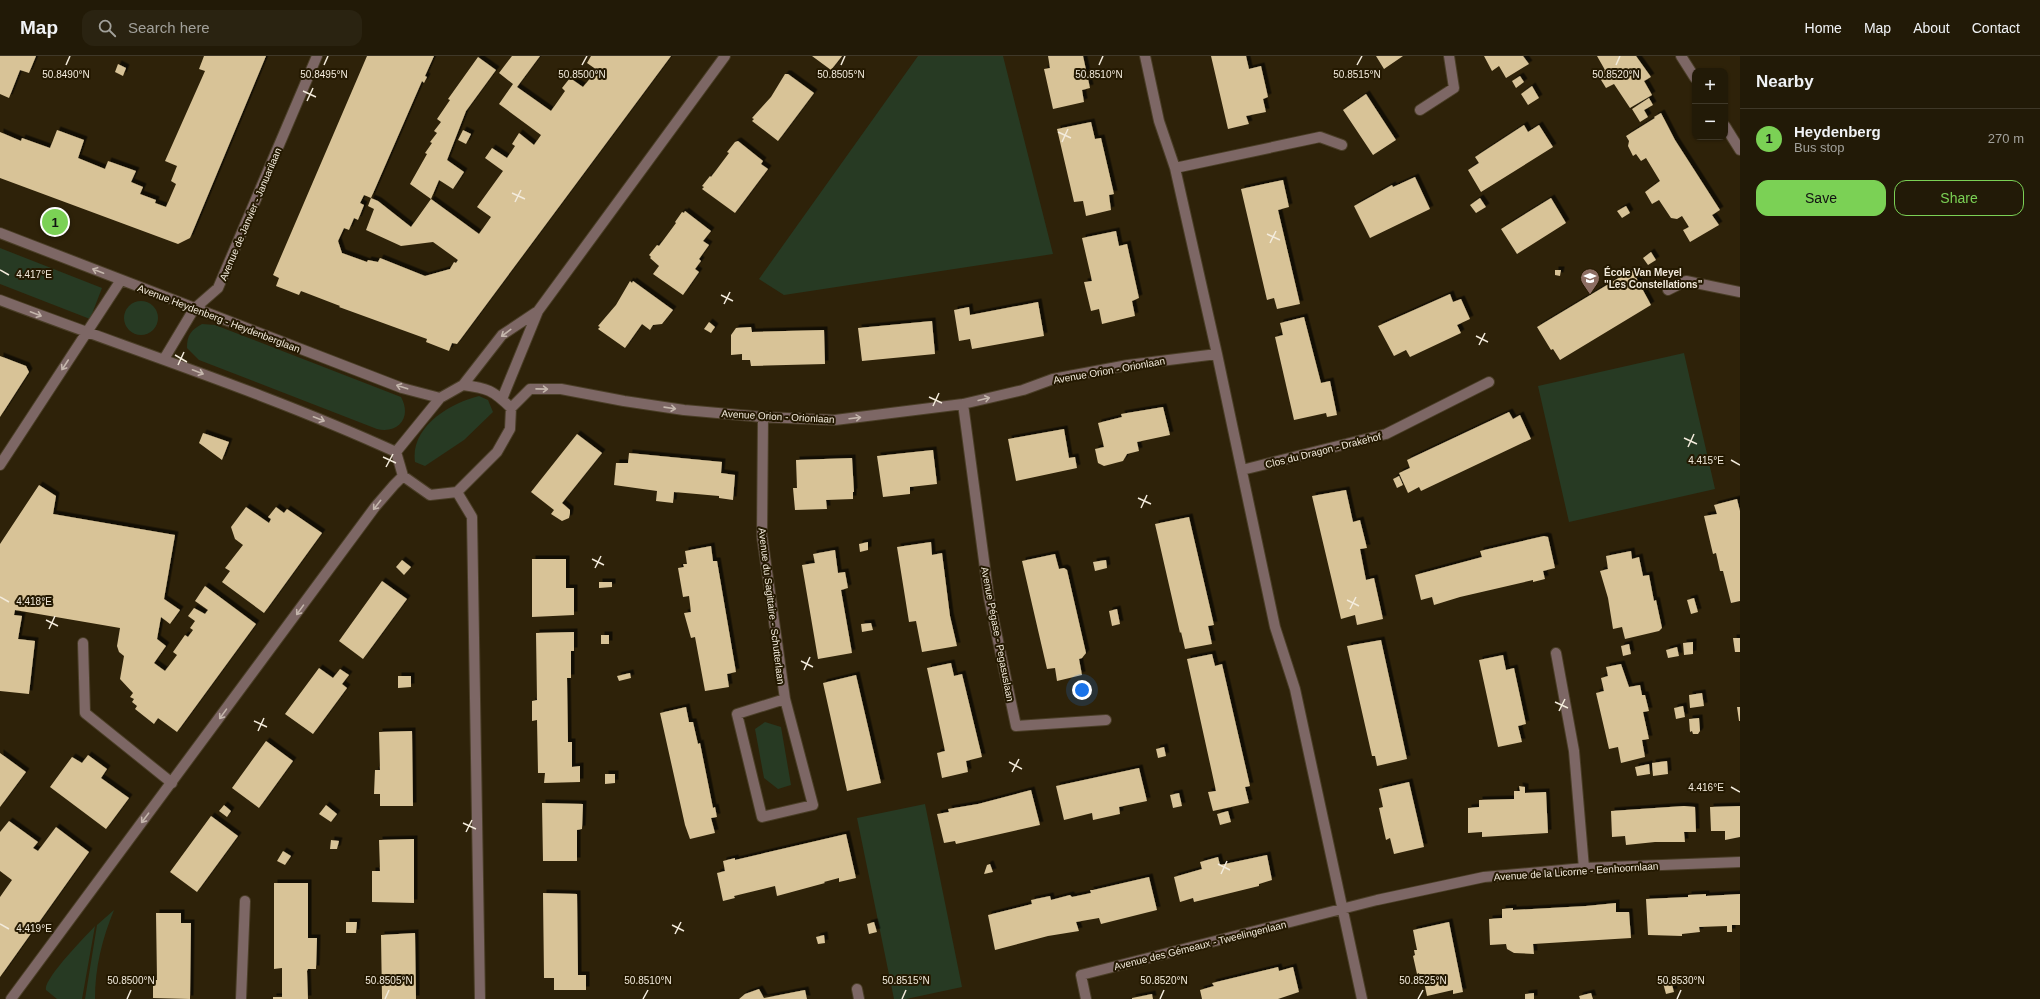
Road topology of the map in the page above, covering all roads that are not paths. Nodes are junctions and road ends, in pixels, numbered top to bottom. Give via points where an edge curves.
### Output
1 (317, 56) edge
2 (725, 56) edge
3 (1145, 56) edge
4 (1449, 56) edge
5 (1681, 56) edge
6 (1692, 73) edge
7 (1420, 110) dead end
8 (1728, 131) edge
9 (1342, 145) dead end
10 (1740, 150) edge
11 (1175, 168) junction
12 (0, 233) edge
13 (121, 280) junction
14 (1668, 290) dead end
15 (1740, 292) edge
16 (0, 300) edge
17 (194, 310) junction
18 (538, 311) junction
19 (87, 333) junction
20 (1217, 354) junction
21 (164, 359) junction
22 (1489, 382) dead end
23 (463, 385) junction
24 (440, 398) junction
25 (502, 400) junction
26 (963, 404) junction
27 (510, 408) junction
28 (763, 417) junction
29 (396, 452) junction
30 (0, 465) edge
31 (1242, 470) junction
32 (403, 476) junction
33 (456, 492) junction
34 (83, 643) dead end
35 (1556, 653) dead end
36 (785, 700) junction
37 (1106, 720) dead end
38 (172, 783) junction
39 (1740, 862) edge
40 (1584, 868) junction
41 (245, 901) dead end
42 (1343, 909) junction
43 (15, 997) edge
44 (241, 999) edge
45 (480, 999) edge
46 (1086, 999) edge
47 (1362, 999) edge

1 - 17 street, Avenue de Janvier - Januarilaan via 218,288
2 - 18 street
3 - 11 street via 1159,121
4 - 7 street via 1454,88
5 - 6 street
8 - 10 street
9 - 11 street via 1320,137
11 - 20 street
13 -> 12 street, Avenue Heydenberg - Heydenberglaan
13 - 17 street, Avenue Heydenberg - Heydenberglaan
13 - 19 street
14 - 15 street via 1686,281
16 -> 19 street
17 - 21 street, Avenue de Janvier - Januarilaan
24 -> 17 street, Avenue Heydenberg - Heydenberglaan via 402,388
18 -> 23 street via 502,335
18 - 25 street
19 - 21 street
19 -> 30 street
26 -> 20 street, Avenue Orion - Orionlaan via 1023,390 1053,379 1128,365
20 - 31 street
21 -> 29 street via 362,436
22 - 31 street, Clos du Dragon - Drakehof via 1386,434
23 - 24 street
23 - 25 street via 485,388
24 - 29 street
25 - 27 street
28 -> 26 street, Avenue Orion - Orionlaan via 835,420
26 - 37 street, Avenue Pégase - Pegasuslaan via 989,598 1016,726
27 -> 28 street, Avenue Orion - Orionlaan via 530,389 561,389 684,410
27 - 33 street via 510,429 497,452
28 - 36 street, Avenue du Sagittaire - Schutterlaan via 762,536
29 - 32 street
31 - 42 street via 1275,626 1295,688
32 - 33 street via 430,495
32 -> 38 street via 375,507
33 - 45 street via 472,517
34 - 38 street via 86,713
35 - 40 street via 1574,751
36 - 36 street, Avenue du Sagittaire - Schutterlaan via 737,714 762,817 813,805
38 -> 43 street
39 - 40 street, Avenue de la Licorne - Eenhoornlaan
40 - 42 street, Avenue de la Licorne - Eenhoornlaan via 1484,877
41 - 44 street
42 - 46 street, Avenue des Gémeaux - Tweelingenlaan via 1081,975
42 - 47 street

